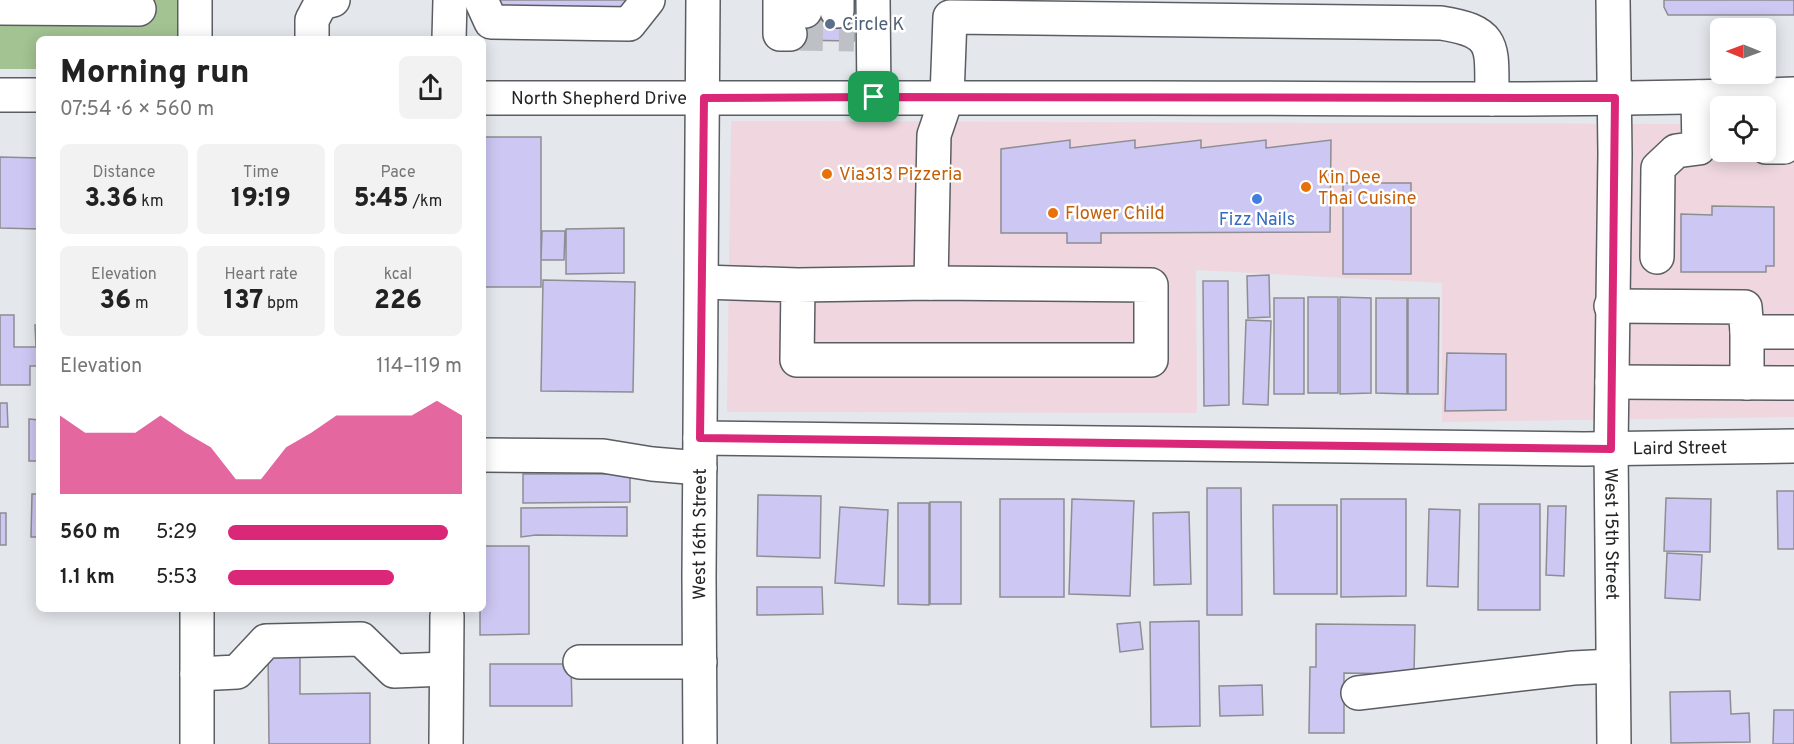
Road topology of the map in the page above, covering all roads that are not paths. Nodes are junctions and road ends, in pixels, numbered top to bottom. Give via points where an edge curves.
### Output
1 (195, 0) edge
2 (333, 0) edge
3 (450, 0) edge
4 (480, 0) edge
5 (648, 0) edge
6 (703, 0) edge
7 (873, 0) edge
8 (1613, 0) edge
9 (950, 8) edge
10 (0, 9) edge
11 (139, 9) dead end
12 (850, 20) edge
13 (195, 36) edge
14 (312, 36) edge
15 (449, 36) edge
16 (1790, 94) edge
17 (0, 95) edge
18 (36, 95) edge
19 (874, 97) junction
20 (946, 97) junction
21 (1698, 97) junction
22 (486, 98) edge
23 (704, 98) junction
24 (1615, 98) junction
25 (1492, 99) junction
26 (1710, 147) edge
27 (1781, 147) edge
28 (1612, 257) junction
29 (1657, 257) junction
30 (702, 282) junction
31 (931, 282) junction
32 (798, 285) junction
33 (1611, 306) junction
34 (1657, 306) junction
35 (1747, 332) junction
36 (1794, 332) edge
37 (1612, 382) junction
38 (1747, 383) junction
39 (1794, 383) edge
40 (1794, 446) edge
41 (1611, 449) junction
42 (700, 453) junction
43 (486, 455) edge
44 (197, 612) edge
45 (447, 616) dead end
46 (580, 662) dead end
47 (700, 662) junction
48 (1613, 666) junction
49 (446, 669) junction
50 (197, 674) junction
51 (1358, 693) dead end
52 (197, 744) edge
53 (446, 744) edge
54 (700, 744) edge
55 (1614, 744) edge

1 - 13 street
2 - 14 street via 321,3 312,20
3 - 15 street
4 - 5 street via 491,22 629,24
6 - 23 street, West 16th Street
7 - 12 street
8 - 24 street, West 15th Street
9 - 20 street
9 - 25 street via 1457,26 1484,37 1491,54
10 - 11 street
12 - 19 street
16 - 21 street, North Shepherd Drive
16 - 27 street
17 - 18 street
19 - 20 street, North Shepherd Drive
19 - 23 street, North Shepherd Drive
20 - 25 street, North Shepherd Drive
20 - 31 street via 934,135
21 - 24 street, North Shepherd Drive
21 - 26 street
22 - 23 street, North Shepherd Drive
23 - 30 street, West 16th Street
24 - 25 street, North Shepherd Drive
24 - 28 street, West 15th Street
26 - 29 street via 1676,151 1658,168
28 - 29 street
28 - 33 street, West 15th Street
29 - 34 street
30 - 32 street
30 - 42 street, West 16th Street
31 - 32 street
31 - 32 street via 1150,285 1151,360 797,360
33 - 34 street
33 - 37 street, West 15th Street
34 - 35 street via 1745,307
35 - 36 street
35 - 38 street
37 - 38 street
37 - 41 street, West 15th Street
38 - 39 street
40 - 41 street, Laird Street
41 - 42 street, Laird Street
41 - 48 street, West 15th Street
42 - 43 street, Laird Street via 652,464 603,456
42 - 47 street, West 16th Street
44 - 50 street
45 - 49 street
46 - 47 street
47 - 54 street, West 16th Street
48 - 51 street
48 - 55 street, West 15th Street
49 - 50 street via 394,671 361,639 266,641 237,672
49 - 53 street
50 - 52 street

